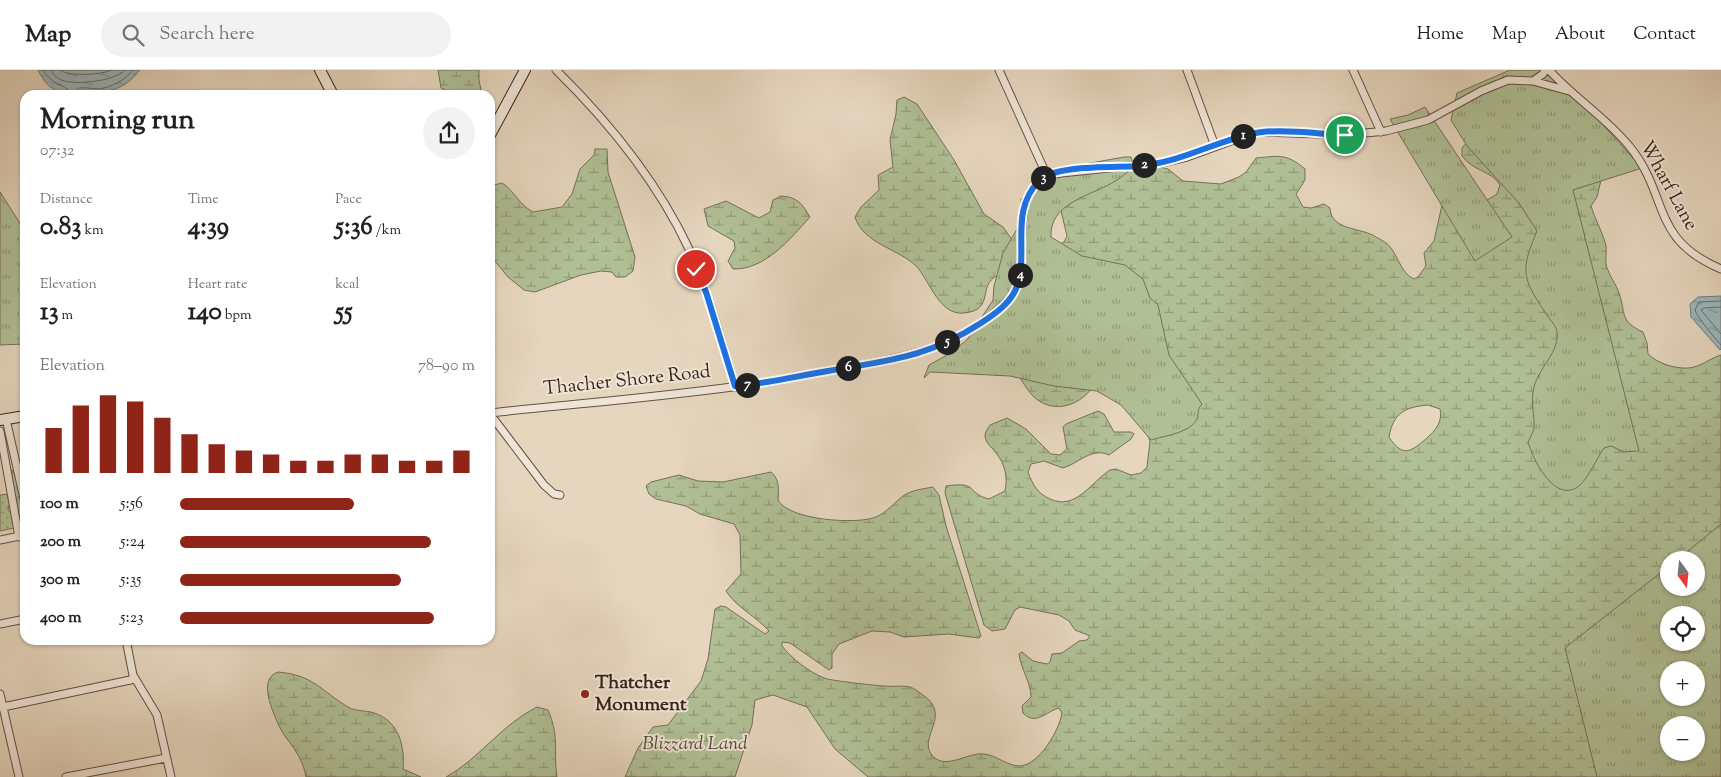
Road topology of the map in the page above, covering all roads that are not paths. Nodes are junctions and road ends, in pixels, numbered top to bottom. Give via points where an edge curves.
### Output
1 (320, 70) edge
2 (525, 70) edge
3 (556, 70) edge
4 (999, 70) edge
5 (1187, 70) edge
6 (1353, 70) edge
7 (1547, 70) edge
8 (1533, 81) junction
9 (330, 90) edge
10 (1569, 91) junction
11 (495, 126) edge
12 (1381, 132) junction
13 (1215, 146) junction
14 (1048, 176) junction
15 (1721, 269) edge
16 (735, 386) junction
17 (495, 412) edge
18 (20, 417) edge
19 (3, 419) edge
20 (495, 420) edge
21 (0, 431) edge
22 (20, 484) edge
23 (560, 495) dead end
24 (20, 526) edge
25 (20, 536) edge
26 (0, 540) edge
27 (20, 620) edge
28 (0, 624) edge
29 (127, 645) edge
30 (135, 679) junction
31 (0, 694) edge
32 (3, 707) junction
33 (166, 758) junction
34 (19, 777) edge
35 (66, 777) edge
36 (171, 777) edge

1 - 9 main road
2 - 11 main road
3 - 16 street via 612,130 648,176 688,249 706,292
4 - 14 street
5 - 13 street
6 - 12 street
7 - 8 street
7 - 10 street, Wharf Lane
8 - 10 street
8 - 12 street via 1503,81 1428,120
10 - 15 street, Wharf Lane via 1630,146 1648,175 1667,224 1676,238 1697,258
12 - 13 street via 1345,135 1266,132
13 - 14 street via 1166,162
14 - 16 street, Thacher Shore Road via 1032,190 1022,219 1017,288 987,318 953,339 917,354
16 - 17 street, Thacher Shore Road
18 - 19 main road
19 - 22 street
20 - 23 street via 544,486
21 - 24 street
25 - 26 street
27 - 28 street
29 - 30 street
30 - 32 street
30 - 33 street via 156,712
31 - 32 street
32 - 34 street
33 - 35 street
33 - 36 street

